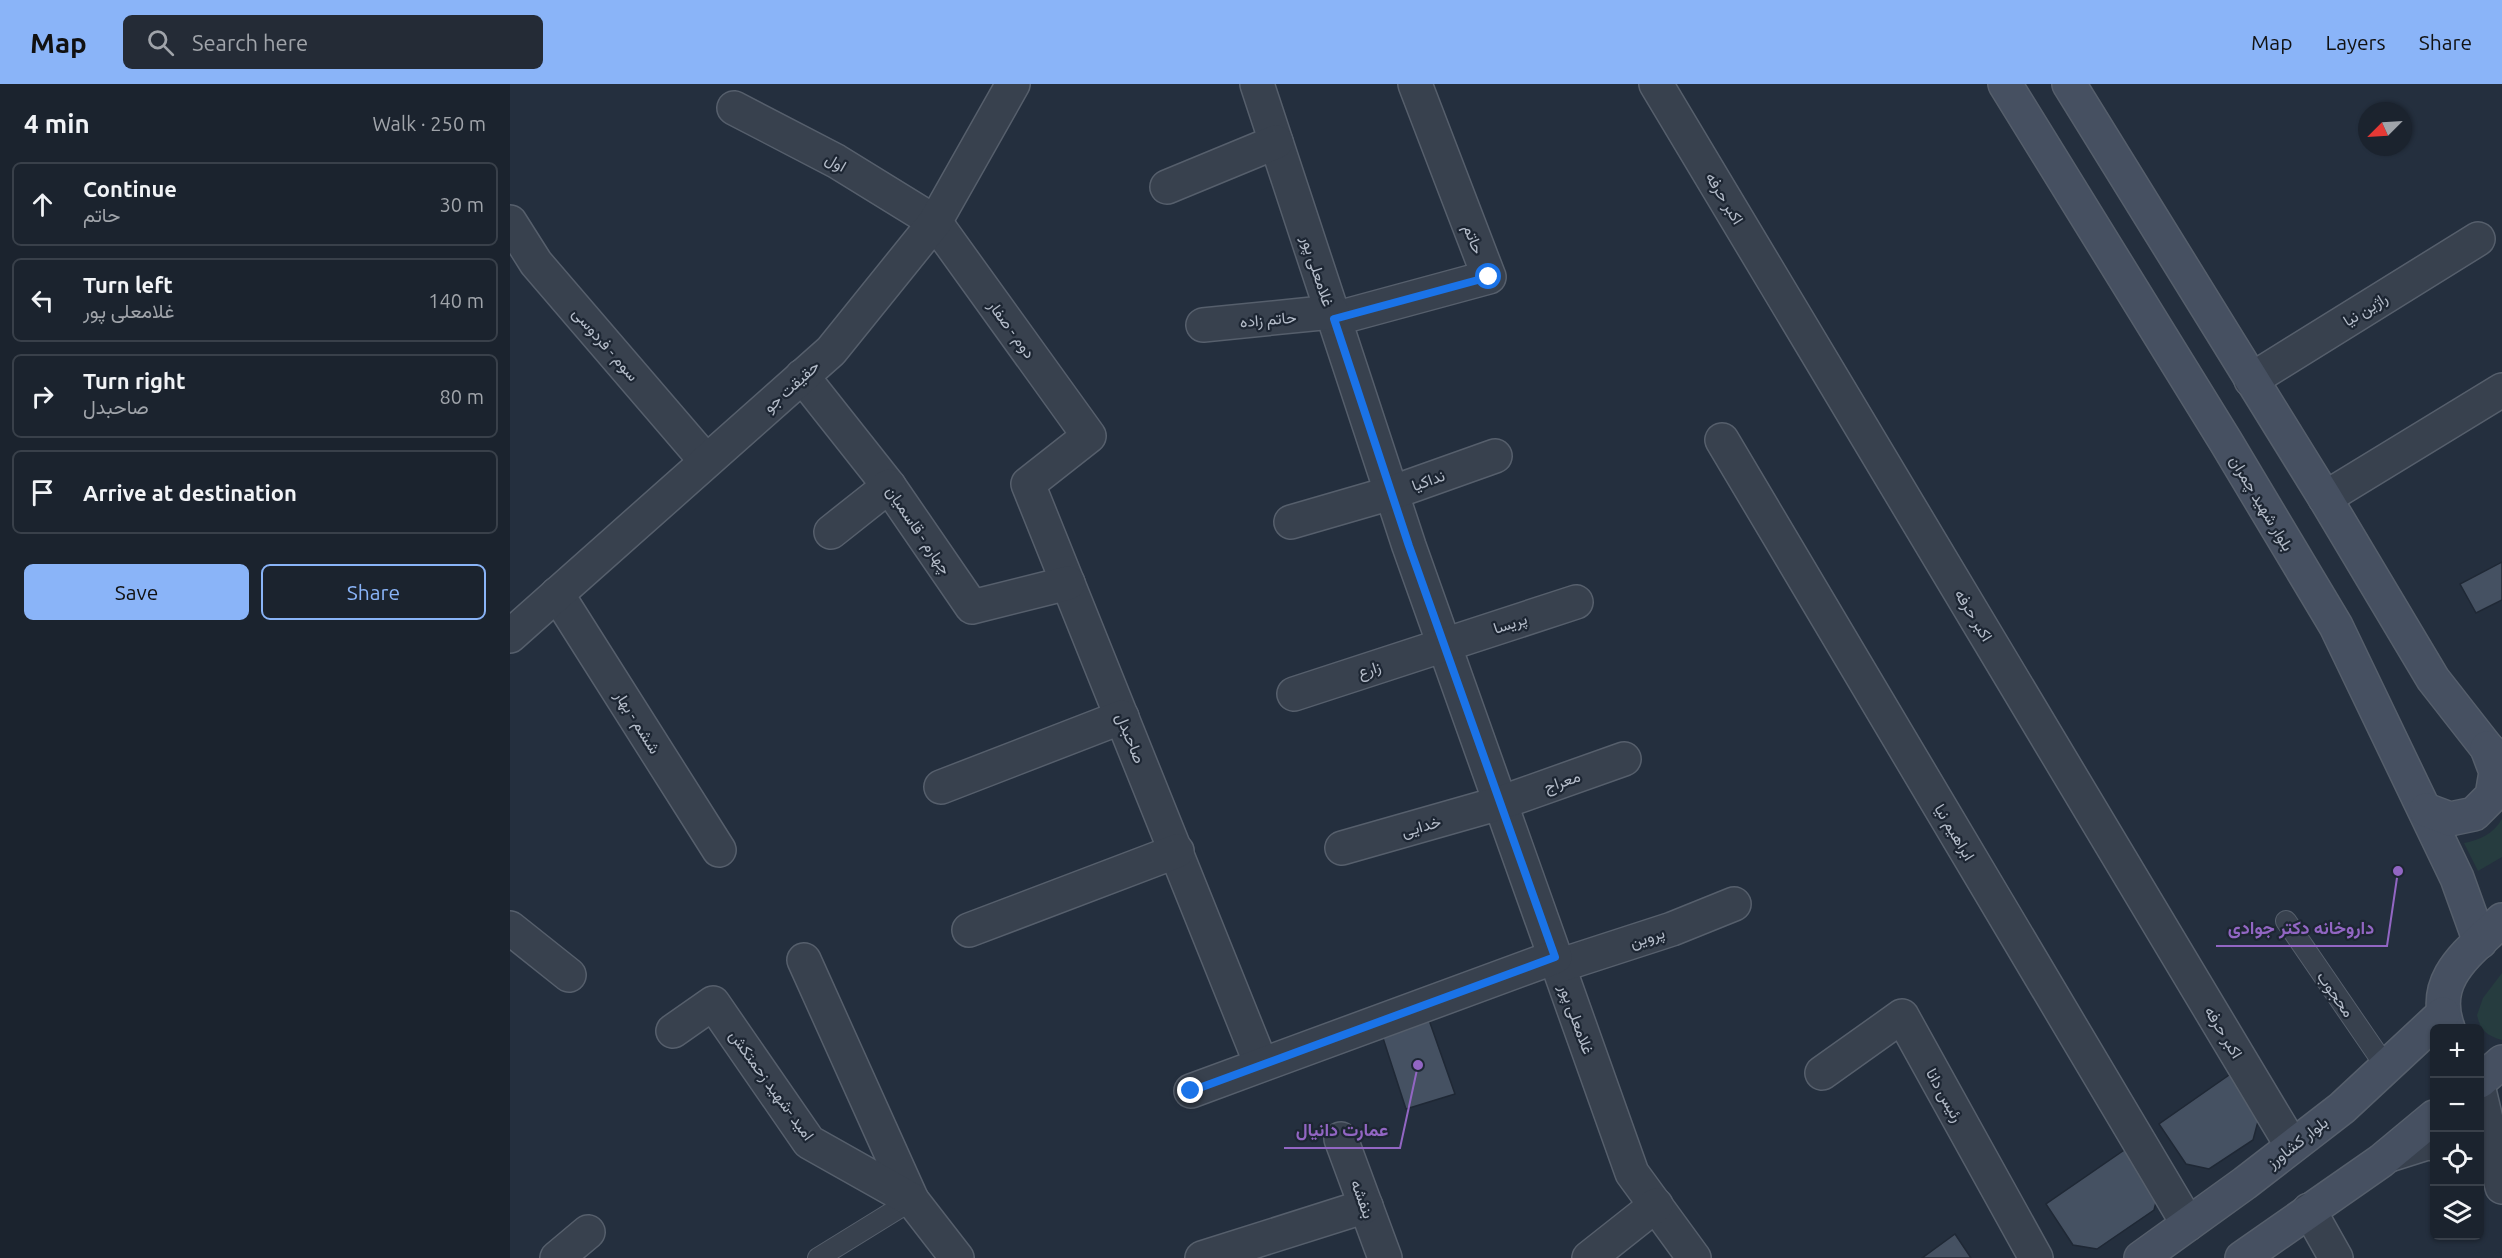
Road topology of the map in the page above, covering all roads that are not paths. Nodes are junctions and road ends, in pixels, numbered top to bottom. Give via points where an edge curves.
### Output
1 (1013, 84) edge
2 (1257, 84) edge
3 (1415, 84) edge
4 (1656, 84) edge
5 (2005, 84) edge
6 (2069, 84) edge
7 (734, 108) dead end
8 (1276, 142) junction
9 (1167, 187) dead end
10 (510, 222) edge
11 (935, 222) junction
12 (2478, 238) dead end
13 (1333, 316) junction
14 (1203, 325) dead end
15 (802, 376) junction
16 (2252, 380) junction
17 (2502, 390) edge
18 (1089, 436) joint
19 (1722, 440) dead end
20 (1496, 456) dead end
21 (706, 461) junction
22 (889, 486) junction
23 (1391, 493) junction
24 (2325, 498) junction
25 (1291, 522) dead end
26 (831, 532) dead end
27 (1068, 583) junction
28 (557, 594) junction
29 (1576, 602) dead end
30 (514, 625) edge
31 (1444, 645) junction
32 (1294, 694) dead end
33 (1122, 717) junction
34 (2494, 755) edge
35 (1624, 759) dead end
36 (941, 787) dead end
37 (1500, 802) junction
38 (2426, 810) junction
39 (1341, 848) dead end
40 (719, 850) dead end
41 (1177, 851) junction
42 (1734, 904) dead end
43 (2286, 921) dead end
44 (510, 928) edge
45 (969, 930) dead end
46 (2491, 931) edge
47 (804, 960) dead end
48 (1557, 961) junction
49 (569, 975) dead end
50 (2445, 1021) edge
51 (673, 1031) dead end
52 (1261, 1064) junction
53 (2386, 1067) junction
54 (1822, 1072) dead end
55 (2491, 1072) edge
56 (1191, 1091) dead end
57 (2430, 1121) edge
58 (1341, 1139) dead end
59 (2430, 1143) edge
60 (2292, 1146) junction
61 (2389, 1155) junction
62 (2493, 1172) edge
63 (912, 1200) junction
64 (1656, 1205) junction
65 (1366, 1206) junction
66 (2309, 1210) junction
67 (2188, 1224) junction
68 (588, 1232) dead end
69 (557, 1258) edge
70 (818, 1258) edge
71 (957, 1258) edge
72 (1202, 1258) edge
73 (1385, 1258) edge
74 (1589, 1258) edge
75 (1694, 1258) edge
76 (2036, 1258) edge
77 (2141, 1258) edge
78 (2242, 1258) edge
79 (2336, 1258) edge

1 - 11 street, حقیقت جو
2 - 8 street, غلامعلی پور
3 - 13 street, حاتم via 1489,277
4 - 60 street, اکبر حرفه
5 - 38 main road, بلوار شهید چمران via 2336,626
6 - 16 main road
7 - 11 street, اول via 836,161
8 - 9 street
8 - 13 street, غلامعلی پور
10 - 21 street, سوم - فردوسی via 536,263
11 - 15 street, حقیقت جو via 831,351
11 - 18 street, دوم - صفار
12 - 16 street, راژین نیا
13 - 14 street, حاتم زاده
13 - 23 street, غلامعلی پور
15 - 21 street, حقیقت جو
15 - 22 street, چهارم - قاسمیان
16 - 24 main road
17 - 24 street
18 - 27 street, صاحبدل via 1028,484
19 - 67 street, ابراهیم نیا
20 - 23 street, نداکیا
21 - 28 street, حقیقت جو
22 - 26 street
22 - 27 street, چهارم - قاسمیان via 972,607
23 - 25 street, نداکیا
23 - 31 street, غلامعلی پور
24 - 34 main road via 2433,680
27 - 33 street, صاحبدل
28 - 30 street, حقیقت جو
28 - 40 street, ششم - بهار
29 - 31 street, پریسا
31 - 32 street, زارع
31 - 37 street, غلامعلی پور
33 - 36 street
33 - 41 street, صاحبدل
34 - 38 main road via 2492,796 2474,814 2450,819
35 - 37 street, معراج
37 - 39 street, خدایی
37 - 48 street, غلامعلی پور
38 - 46 main road, بلوار شهید چمران via 2457,878
41 - 45 street
41 - 52 street, صاحبدل
42 - 48 street, پروین via 1672,929
43 - 53 lane, محجوب
44 - 49 street
46 - 50 main road via 2450,974 2442,993
47 - 63 street
48 - 52 street
48 - 64 street, غلامعلی پور via 1632,1173
50 - 53 main road, بلوار کشاورز
51 - 63 street, امید -شهید زحمتکش via 713,1003 809,1142
52 - 56 street
53 - 60 main road, بلوار کشاورز via 2342,1108
54 - 76 street, رئیس دانا via 1902,1016
55 - 62 street
57 - 61 main road
58 - 65 street, بنفشه
59 - 61 street
60 - 67 main road, بلوار کشاورز
61 - 66 main road
63 - 70 lane
63 - 71 street, امید -شهید زحمتکش
64 - 74 street
64 - 75 street, غلامعلی پور
65 - 72 street
65 - 73 street, بنفشه
66 - 78 main road
66 - 79 street
67 - 77 main road, بلوار کشاورز
68 - 69 street

